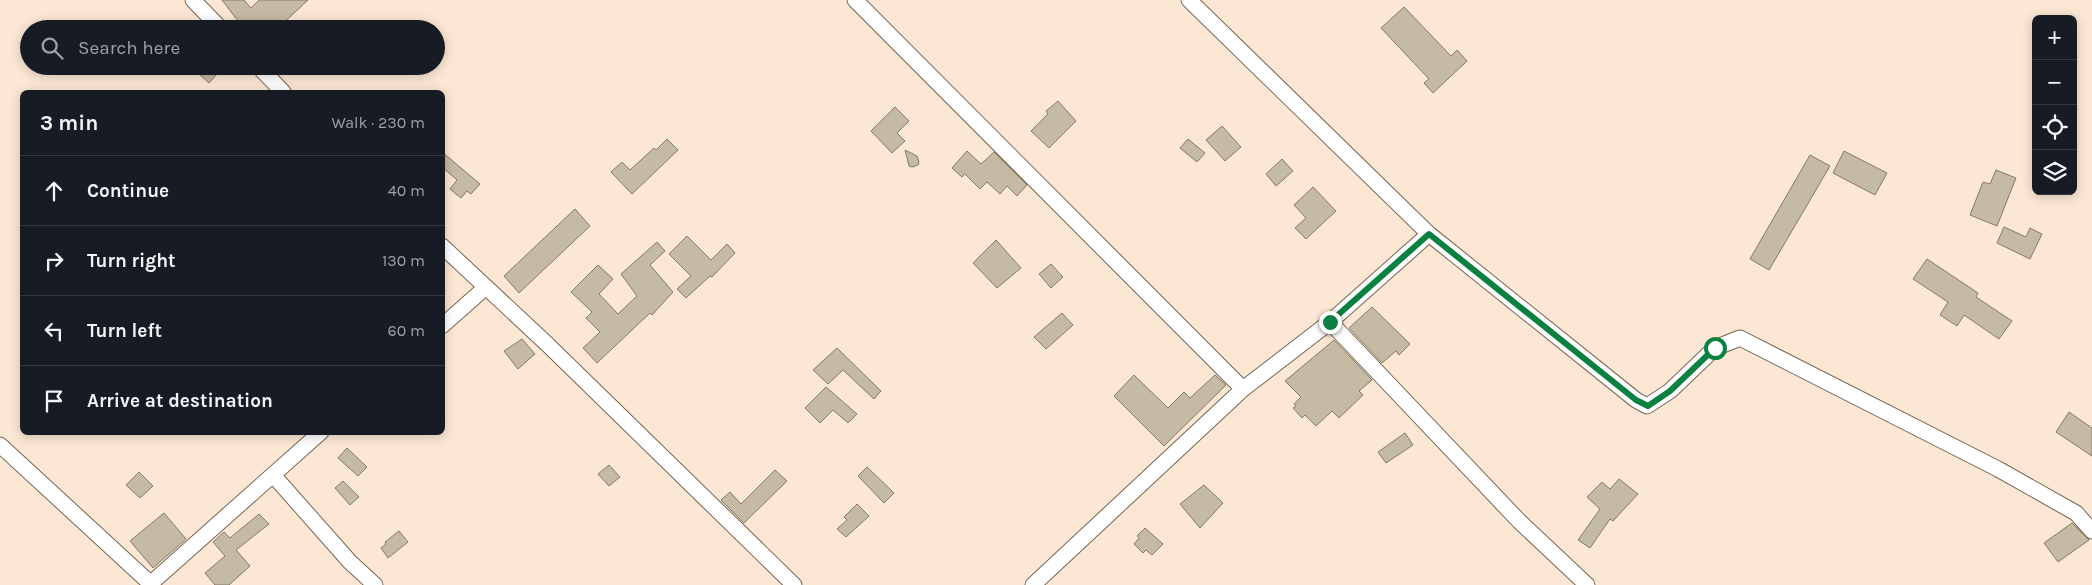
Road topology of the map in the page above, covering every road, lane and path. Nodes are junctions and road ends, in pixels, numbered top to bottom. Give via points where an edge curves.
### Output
1 (193, 0) edge
2 (855, 0) edge
3 (1189, 0) edge
4 (212, 20) edge
5 (267, 75) edge
6 (281, 90) edge
7 (1429, 234) junction
8 (445, 249) edge
9 (486, 287) junction
10 (1330, 322) junction
11 (445, 323) edge
12 (1243, 389) junction
13 (318, 435) edge
14 (0, 445) edge
15 (273, 475) junction
16 (2092, 532) edge
17 (150, 584) edge
18 (375, 585) edge
19 (794, 585) edge
20 (1033, 585) edge
21 (1587, 585) edge

1 - 4 street
2 - 12 street
3 - 7 street
5 - 6 street
7 - 10 street
7 - 16 street via 1636,400 1648,406 1670,391 1715,348 1740,338 1998,469 2076,513
8 - 9 street
9 - 11 street
9 - 19 street
10 - 12 street
10 - 21 street via 1519,521
12 - 20 street
13 - 15 street
14 - 17 street
15 - 17 street
15 - 18 street via 350,562

